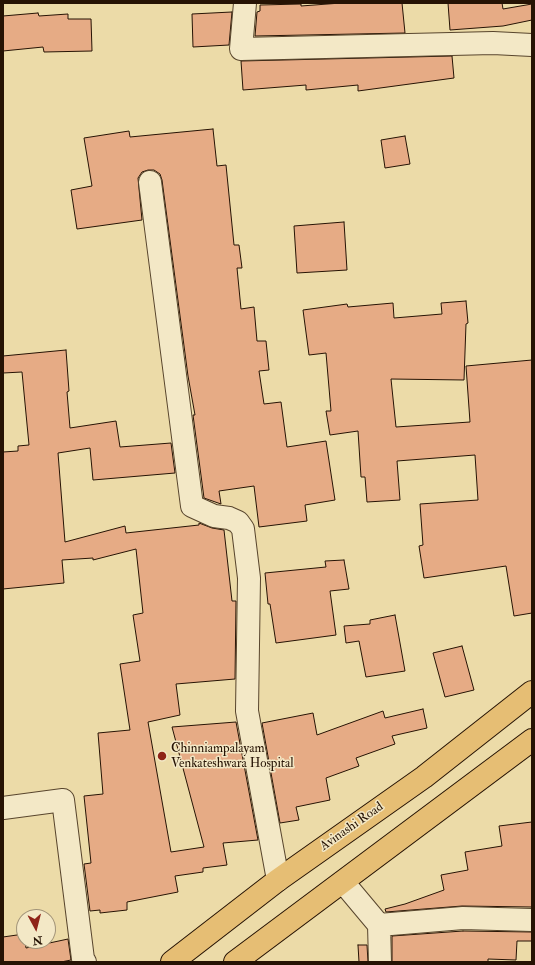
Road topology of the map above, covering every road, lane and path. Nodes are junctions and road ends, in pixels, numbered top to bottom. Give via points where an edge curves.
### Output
1 (245, 3) edge
2 (532, 45) edge
3 (150, 182) dead end
4 (532, 692) edge
5 (532, 740) edge
6 (3, 808) edge
7 (278, 880) junction
8 (343, 882) junction
9 (532, 920) edge
10 (379, 925) junction
11 (85, 962) edge
12 (172, 962) edge
13 (235, 962) edge
14 (380, 962) edge

1 - 2 street via 241,49 485,43
3 - 7 street via 192,506 214,516 238,522 243,529 249,578 247,711
4 - 7 main road, Avinashi Road via 424,777
5 - 8 main road
6 - 11 street via 63,800
7 - 12 main road, Avinashi Road
8 - 10 street
8 - 13 main road
9 - 10 street via 464,918
10 - 14 street

